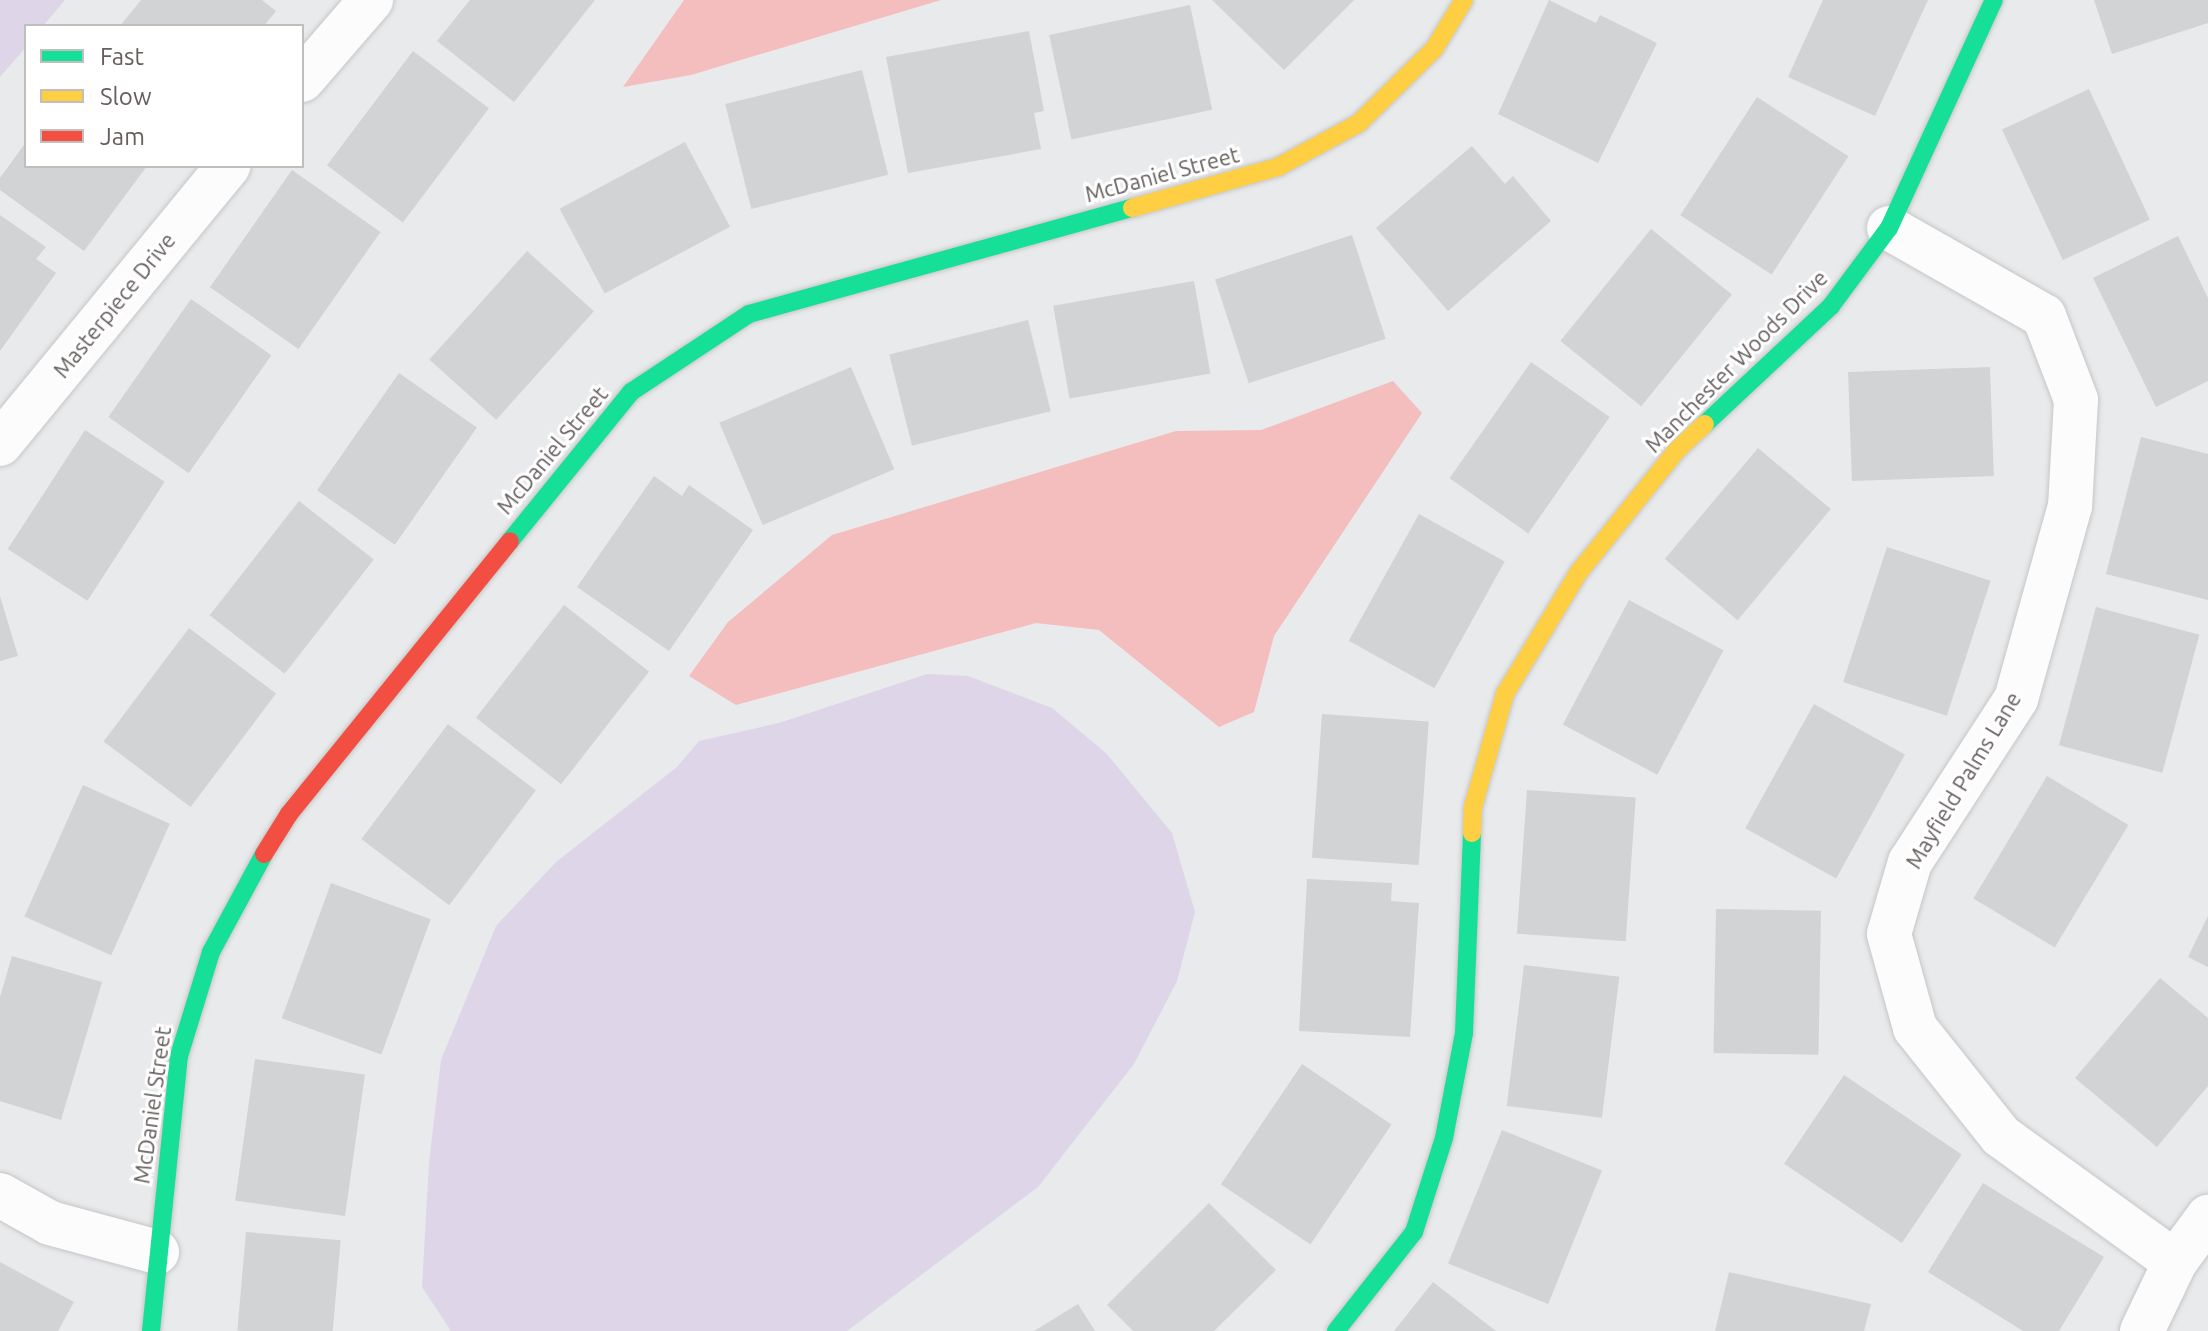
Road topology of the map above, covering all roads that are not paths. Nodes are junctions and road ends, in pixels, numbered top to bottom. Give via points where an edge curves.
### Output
1 (371, 0) edge
2 (1464, 0) edge
3 (1994, 0) edge
4 (304, 78) edge
5 (226, 168) edge
6 (1889, 228) junction
7 (0, 444) edge
8 (0, 1195) edge
9 (2208, 1217) edge
10 (157, 1252) junction
11 (2175, 1262) junction
12 (151, 1331) edge
13 (1336, 1331) edge
14 (2142, 1331) edge

1 - 4 street
2 - 10 street, McDaniel Street via 1434,49 1359,123 1278,167 749,314 631,392 299,801 233,903 211,952 179,1056
3 - 6 street, Manchester Woods Drive
5 - 7 street, Masterpiece Drive
6 - 11 street, Mayfield Palms Lane via 2044,316 2076,400 2070,506 2016,699 1910,862 1889,934 1900,974 1915,1028 2001,1136
6 - 13 street, Manchester Woods Drive via 1831,306 1677,450 1579,572 1505,694 1473,807 1464,1033 1444,1138 1414,1232
8 - 10 street via 50,1223
9 - 11 street
10 - 12 street, McDaniel Street
11 - 14 street

